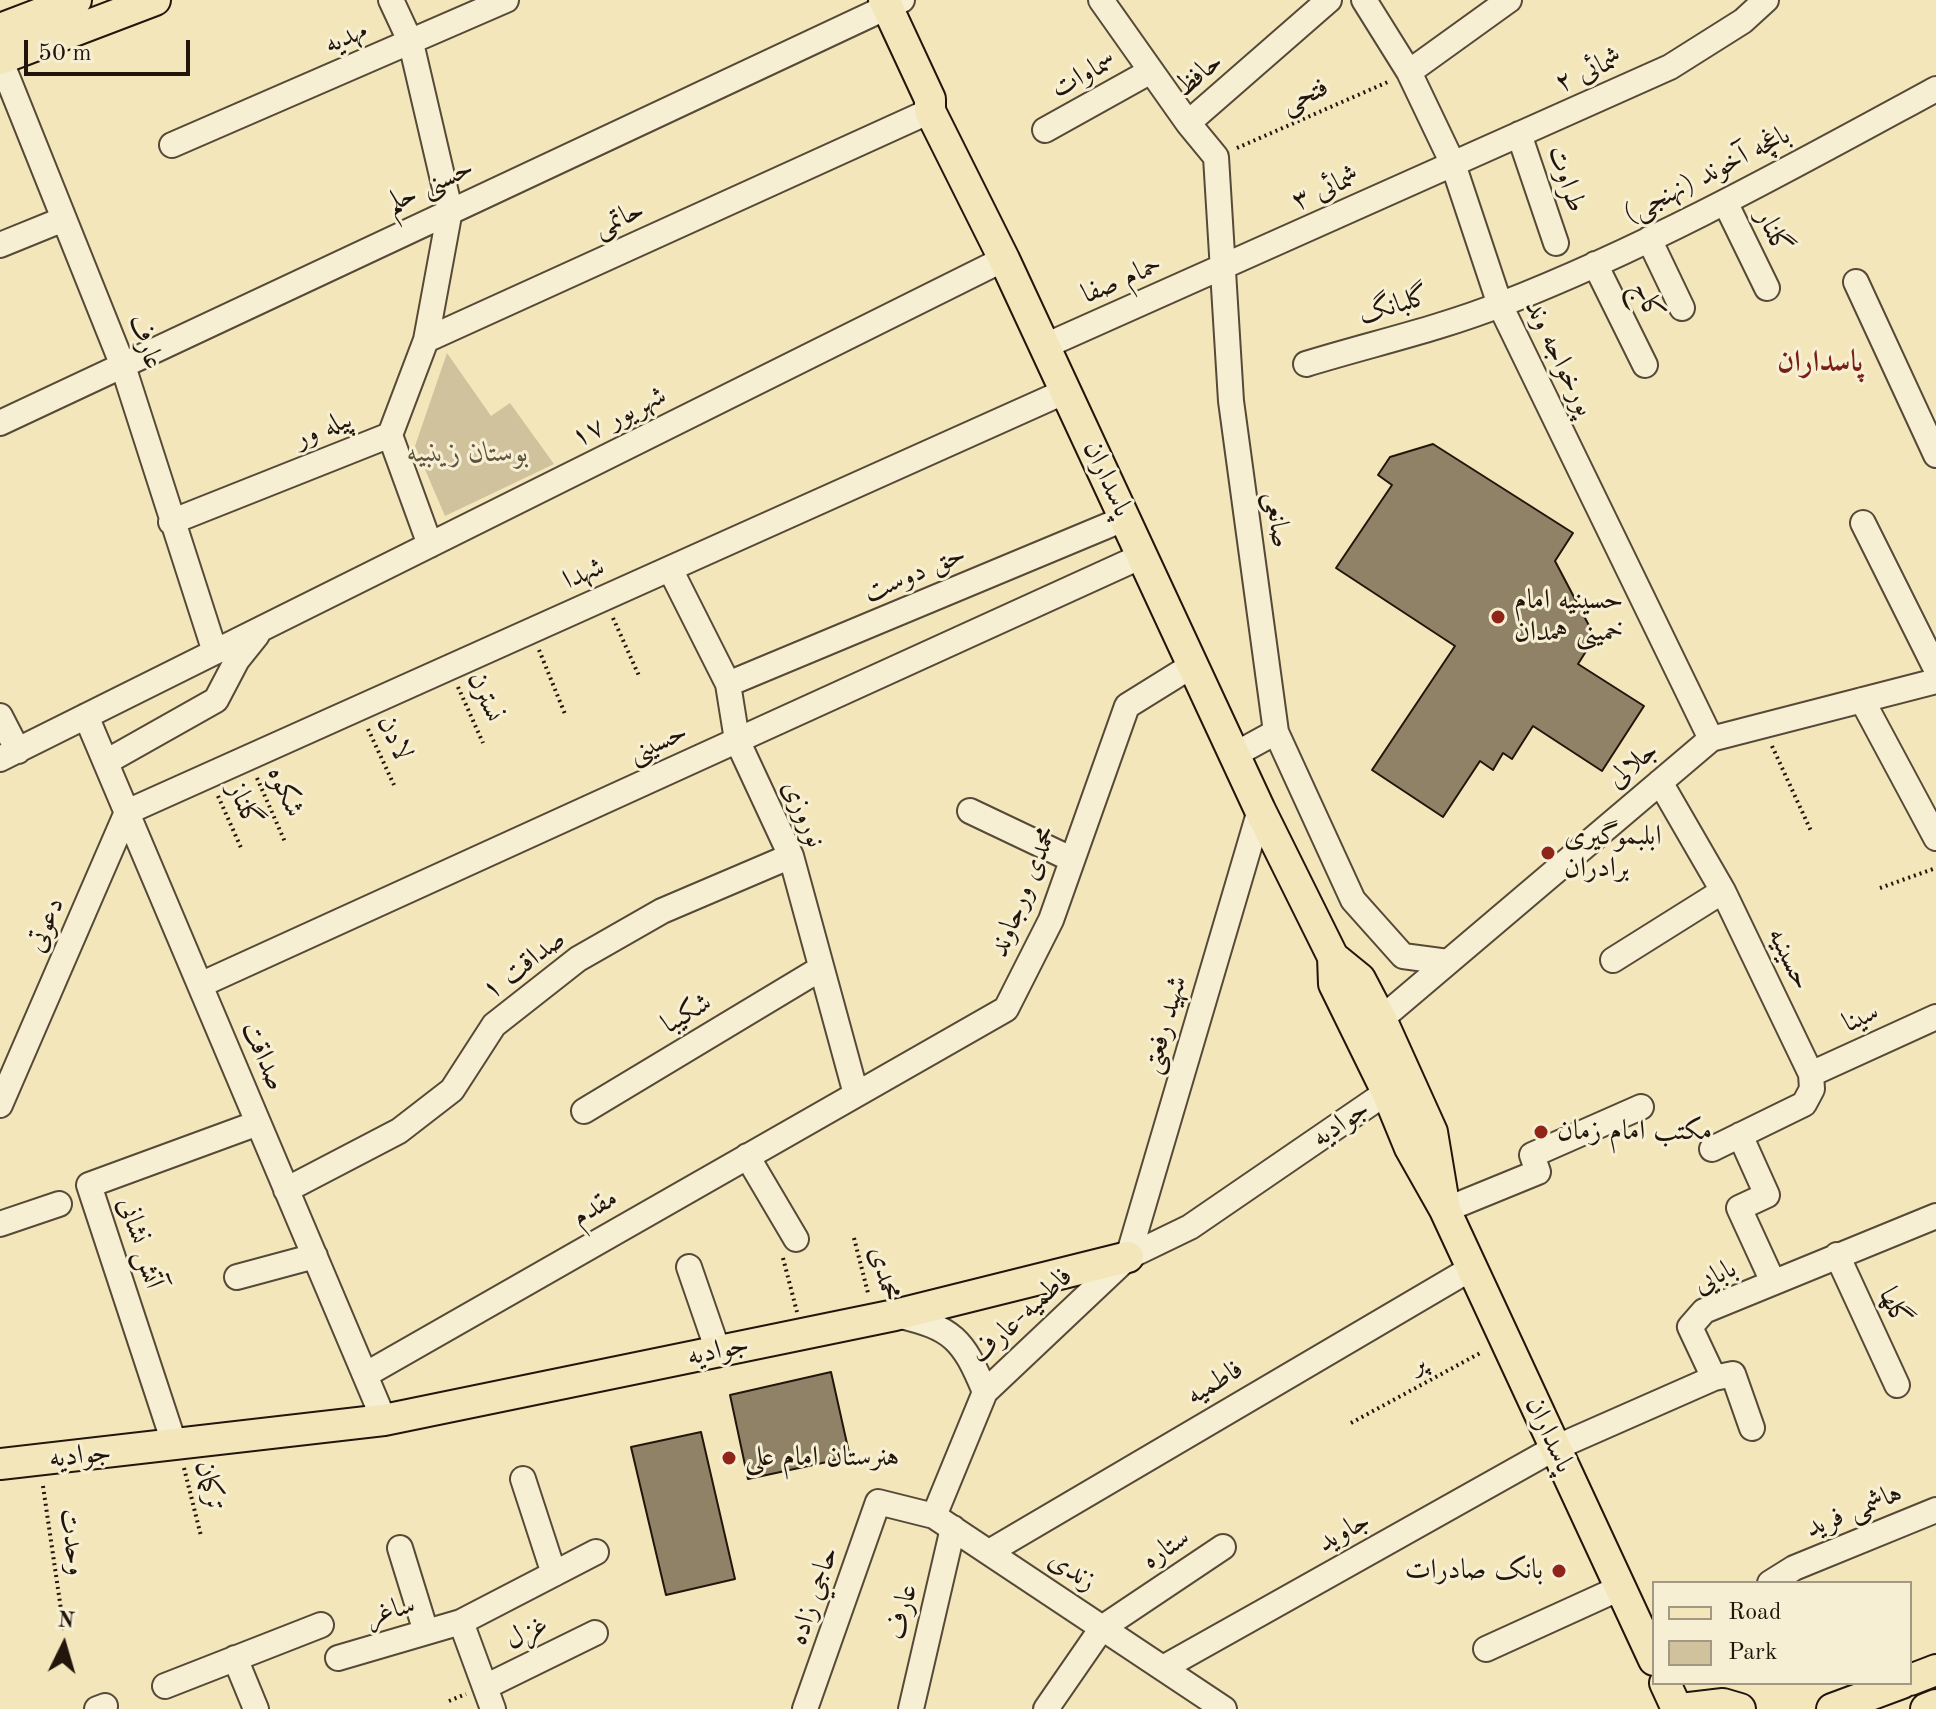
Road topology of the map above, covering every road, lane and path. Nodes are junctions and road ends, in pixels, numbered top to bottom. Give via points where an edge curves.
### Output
1 (76, 0) edge
2 (155, 0) edge
3 (391, 0) edge
4 (506, 0) edge
5 (1101, 0) edge
6 (1329, 0) edge
7 (1364, 0) edge
8 (1509, 0) edge
9 (1766, 0) edge
10 (891, 2) edge
11 (1738, 11) edge
12 (0, 29) edge
13 (411, 43) junction
14 (0, 59) edge
15 (1151, 71) junction
16 (1409, 72) junction
17 (1936, 89) edge
18 (930, 111) junction
19 (1188, 123) junction
20 (1045, 130) dead end
21 (1519, 134) junction
22 (172, 145) dead end
23 (1216, 157) junction
24 (1453, 164) junction
25 (1726, 204) junction
26 (450, 210) junction
27 (64, 219) junction
28 (1649, 239) junction
29 (1556, 243) dead end
30 (0, 245) edge
31 (1004, 259) junction
32 (1595, 264) junction
33 (1223, 269) junction
34 (1856, 282) dead end
35 (1767, 288) dead end
36 (1500, 305) junction
37 (1682, 308) dead end
38 (426, 340) junction
39 (1045, 346) junction
40 (1306, 364) dead end
41 (1645, 365) dead end
42 (123, 366) junction
43 (1066, 391) junction
44 (0, 423) edge
45 (390, 435) junction
46 (1936, 453) edge
47 (1126, 518) junction
48 (171, 522) junction
49 (1863, 523) dead end
50 (430, 545) junction
51 (1142, 556) junction
52 (670, 569) junction
53 (604, 598) junction
54 (261, 629) junction
55 (532, 631) junction
56 (215, 652) junction
57 (1193, 665) junction
58 (450, 668) junction
59 (1936, 669) edge
60 (640, 678) dead end
61 (1936, 681) edge
62 (728, 684) junction
63 (1862, 700) junction
64 (358, 709) junction
65 (565, 714) dead end
66 (0, 716) edge
67 (86, 716) junction
68 (1762, 725) junction
69 (1276, 732) junction
70 (1711, 739) junction
71 (737, 740) junction
72 (483, 743) dead end
73 (9, 755) edge
74 (1234, 755) junction
75 (248, 758) junction
76 (106, 762) junction
77 (209, 776) junction
78 (1660, 782) junction
79 (394, 785) dead end
80 (1260, 810) junction
81 (970, 811) dead end
82 (127, 812) junction
83 (1811, 831) dead end
84 (1936, 836) edge
85 (285, 842) dead end
86 (242, 850) dead end
87 (791, 856) junction
88 (1071, 859) junction
89 (1936, 868) edge
90 (1880, 888) dead end
91 (1723, 891) junction
92 (1333, 957) junction
93 (1613, 960) dead end
94 (1448, 962) junction
95 (820, 969) junction
96 (200, 985) junction
97 (1936, 1017) edge
98 (1381, 1019) junction
99 (1811, 1074) junction
100 (1387, 1092) junction
101 (856, 1094) junction
102 (0, 1105) edge
103 (1641, 1107) dead end
104 (584, 1111) dead end
105 (258, 1123) junction
106 (1740, 1135) junction
107 (1712, 1149) dead end
108 (747, 1156) junction
109 (286, 1190) junction
110 (59, 1204) dead end
111 (1445, 1210) junction
112 (1936, 1216) edge
113 (0, 1224) edge
114 (854, 1238) dead end
115 (788, 1244) joint
116 (1837, 1255) junction
117 (315, 1256) junction
118 (1128, 1257) junction
119 (689, 1267) dead end
120 (1472, 1268) junction
121 (237, 1277) dead end
122 (1773, 1282) junction
123 (885, 1317) junction
124 (803, 1333) junction
125 (1505, 1340) junction
126 (718, 1351) junction
127 (365, 1375) junction
128 (1714, 1378) junction
129 (1897, 1385) dead end
130 (985, 1392) junction
131 (384, 1420) junction
132 (1351, 1423) dead end
133 (1752, 1428) dead end
134 (177, 1446) junction
135 (1555, 1448) junction
136 (40, 1460) junction
137 (0, 1464) edge
138 (523, 1479) dead end
139 (878, 1502) joint
140 (1936, 1510) edge
141 (944, 1522) junction
142 (201, 1536) dead end
143 (1223, 1547) dead end
144 (400, 1548) dead end
145 (596, 1552) dead end
146 (989, 1552) junction
147 (554, 1574) junction
148 (1797, 1576) edge
149 (1620, 1588) junction
150 (461, 1622) junction
151 (321, 1625) dead end
152 (1102, 1628) junction
153 (64, 1630) dead end
154 (426, 1632) junction
155 (595, 1633) dead end
156 (1486, 1649) dead end
157 (1652, 1652) edge
158 (235, 1658) junction
159 (338, 1658) dead end
160 (1163, 1668) junction
161 (1936, 1670) edge
162 (1912, 1679) edge
163 (1666, 1685) edge
164 (1897, 1685) edge
165 (165, 1686) dead end
166 (489, 1698) edge
167 (1206, 1704) edge
168 (1936, 1705) edge
169 (256, 1709) edge
170 (805, 1709) edge
171 (911, 1709) edge
172 (1046, 1709) edge
173 (1679, 1709) edge
174 (1740, 1709) edge
175 (1832, 1709) edge
176 (1926, 1709) edge

1 - 12 main road
2 - 14 main road
3 - 13 street, مهدیه
4 - 13 street, مهدیه
5 - 15 street
6 - 19 street, حافظ
7 - 16 street, پورخواجه وند
8 - 16 street
9 - 11 street, شمائی ۲
10 - 18 main road, پاسداران via 930,99
10 - 26 street, حسنی حلم
11 - 21 street, شمائی ۲ via 1670,67
13 - 22 street, مهدیه
13 - 26 street, مهدیه
14 - 27 street, عارف
15 - 19 street
15 - 20 street, سماوات
16 - 23 path, فتحی
16 - 24 street, پورخواجه وند
17 - 25 street, باغچه آخوند (نهنجی)
18 - 31 main road, پاسداران
18 - 38 street, حاتمی
19 - 23 street, حافظ
21 - 24 street, شمائی ۲
21 - 29 street, طراوت
23 - 33 street
24 - 33 street, شمائی ۳
24 - 36 street, پورخواجه وند
25 - 28 street, باغچه آخوند (نهنجی)
25 - 35 street, گلنار
26 - 38 street
26 - 42 street, حسنی حلم
27 - 30 street
27 - 42 street, عارف
28 - 32 street, باغچه آخوند (نهنجی)
28 - 37 street
31 - 39 main road, پاسداران
31 - 50 street, ۱۷ شهریور
32 - 36 street, باغچه آخوند (نهنجی)
32 - 41 street, کاج
33 - 39 street, حمام صفا
33 - 69 street, صانعی via 1231,401
34 - 46 street
36 - 40 street, گلبانگ
36 - 70 street, پورخواجه وند
38 - 45 street
39 - 43 main road, پاسداران
42 - 44 street, حسنی حلم
42 - 48 street, عارف
43 - 47 main road, پاسداران
43 - 52 street, شهدا
45 - 48 street, پیله ور
45 - 50 street, پیله ور
47 - 51 main road, پاسداران
47 - 62 street, حق دوست
48 - 56 street, عارف
49 - 59 street
50 - 54 street, ۱۷ شهریور
51 - 57 main road, پاسداران
51 - 71 street, حسینی
52 - 53 street, شهدا
52 - 62 street, نوروزی
53 - 55 street, شهدا
53 - 60 path
54 - 56 street, ۱۷ شهریور
54 - 76 street, ۱۷ شهریور via 216,700
55 - 58 street, شهدا
55 - 65 path
56 - 67 street, ۱۷ شهریور
57 - 74 main road, پاسداران
57 - 88 street, محمدی ورجاوند via 1127,706
58 - 64 street, شهدا
58 - 72 path, نسترن
61 - 63 street, جلالی
62 - 71 street, نوروزی
63 - 68 street, جلالی
63 - 84 street
64 - 75 street, شهدا
64 - 79 path, لادن
66 - 73 street
67 - 73 street, ۱۷ شهریور
67 - 76 street, صداقت
68 - 70 street, جلالی
68 - 83 path
69 - 74 street
69 - 94 street, صانعی via 1353,900 1403,956
70 - 78 street, جلالی
71 - 87 street, نوروزی
71 - 96 street, حسینی
74 - 80 main road, پاسداران
75 - 77 street, شهدا
75 - 85 path, شکوه
76 - 82 street, صداقت
77 - 82 street, شهدا
77 - 86 path, گلناز
78 - 91 street, حسینیه
78 - 94 street, جلالی
80 - 92 main road, پاسداران
80 - 118 street, شهید رفعتی
81 - 88 street
82 - 96 street, صداقت
82 - 102 street, دعوتی
87 - 95 street, نوروزی
87 - 109 street, صداقت ۱ via 662,911 578,959 494,1025 452,1090 399,1131
88 - 101 street, محمدی ورجاوند via 1051,920 1006,1009
89 - 90 path
91 - 93 street
91 - 99 street, حسینیه
92 - 98 main road, پاسداران via 1360,979
92 - 100 main road, پاسداران via 1334,984
94 - 98 street, جلالی
95 - 101 street, نوروزی
95 - 104 street, شکیبا
96 - 105 street, صداقت
97 - 99 street, سینا
98 - 111 main road, پاسداران via 1432,1132
99 - 106 street via 1812,1089 1804,1104
100 - 111 main road, پاسداران via 1410,1148
100 - 118 street, جوادیه via 1190,1227
101 - 108 street, مقدم
103 - 111 street via 1532,1155 1538,1172
105 - 109 street, صداقت
105 - 134 street, آتش نشانی via 89,1185
106 - 107 street
106 - 122 street via 1767,1195 1739,1208
108 - 115 street
108 - 127 street, مقدم
109 - 117 street, صداقت
110 - 113 street
111 - 120 main road, پاسداران
112 - 116 street, بابایی
114 - 123 path, محمدی
115 - 124 path
116 - 122 street, بابایی
116 - 129 street, گلها
117 - 121 street
117 - 127 street, صداقت
118 - 123 main road, جوادیه
118 - 130 street, فاطمیه-عارف
119 - 126 street
120 - 125 main road, پاسداران
120 - 146 street, فاطمیه
122 - 128 street, بابایی via 1704,1311 1690,1327
123 - 124 main road, جوادیه
123 - 130 street via 932,1324 955,1336
124 - 126 main road, جوادیه
125 - 132 path, پر
125 - 135 main road, پاسداران
126 - 131 main road, جوادیه
127 - 131 street, صداقت
128 - 133 street via 1733,1374
128 - 135 street
130 - 141 street, فاطمیه-عارف
131 - 134 main road, جوادیه
134 - 136 main road, جوادیه
134 - 142 path, ترکمان
135 - 149 main road, پاسداران
135 - 160 street, جاوید
136 - 137 main road, جوادیه
136 - 153 path, وحدت
138 - 147 street
139 - 141 street, زندی
139 - 170 street, حاجي زاده
140 - 148 street, هاشمی فرید
141 - 146 street, زندی
141 - 171 street, عارف
143 - 152 street, ستاره
144 - 154 street
145 - 147 street, ساغر
146 - 152 street, زندی
147 - 150 street, ساغر
149 - 156 street
149 - 157 main road, پاسداران
150 - 154 street, ساغر
150 - 166 street
151 - 158 street
152 - 160 street, زندی
152 - 172 street
154 - 159 street, ساغر
155 - 166 street, غزل
158 - 165 street
158 - 169 street
160 - 167 street, زندی
161 - 162 main road
163 - 173 main road
164 - 175 main road
168 - 176 main road
173 - 174 main road via 1723,1704

